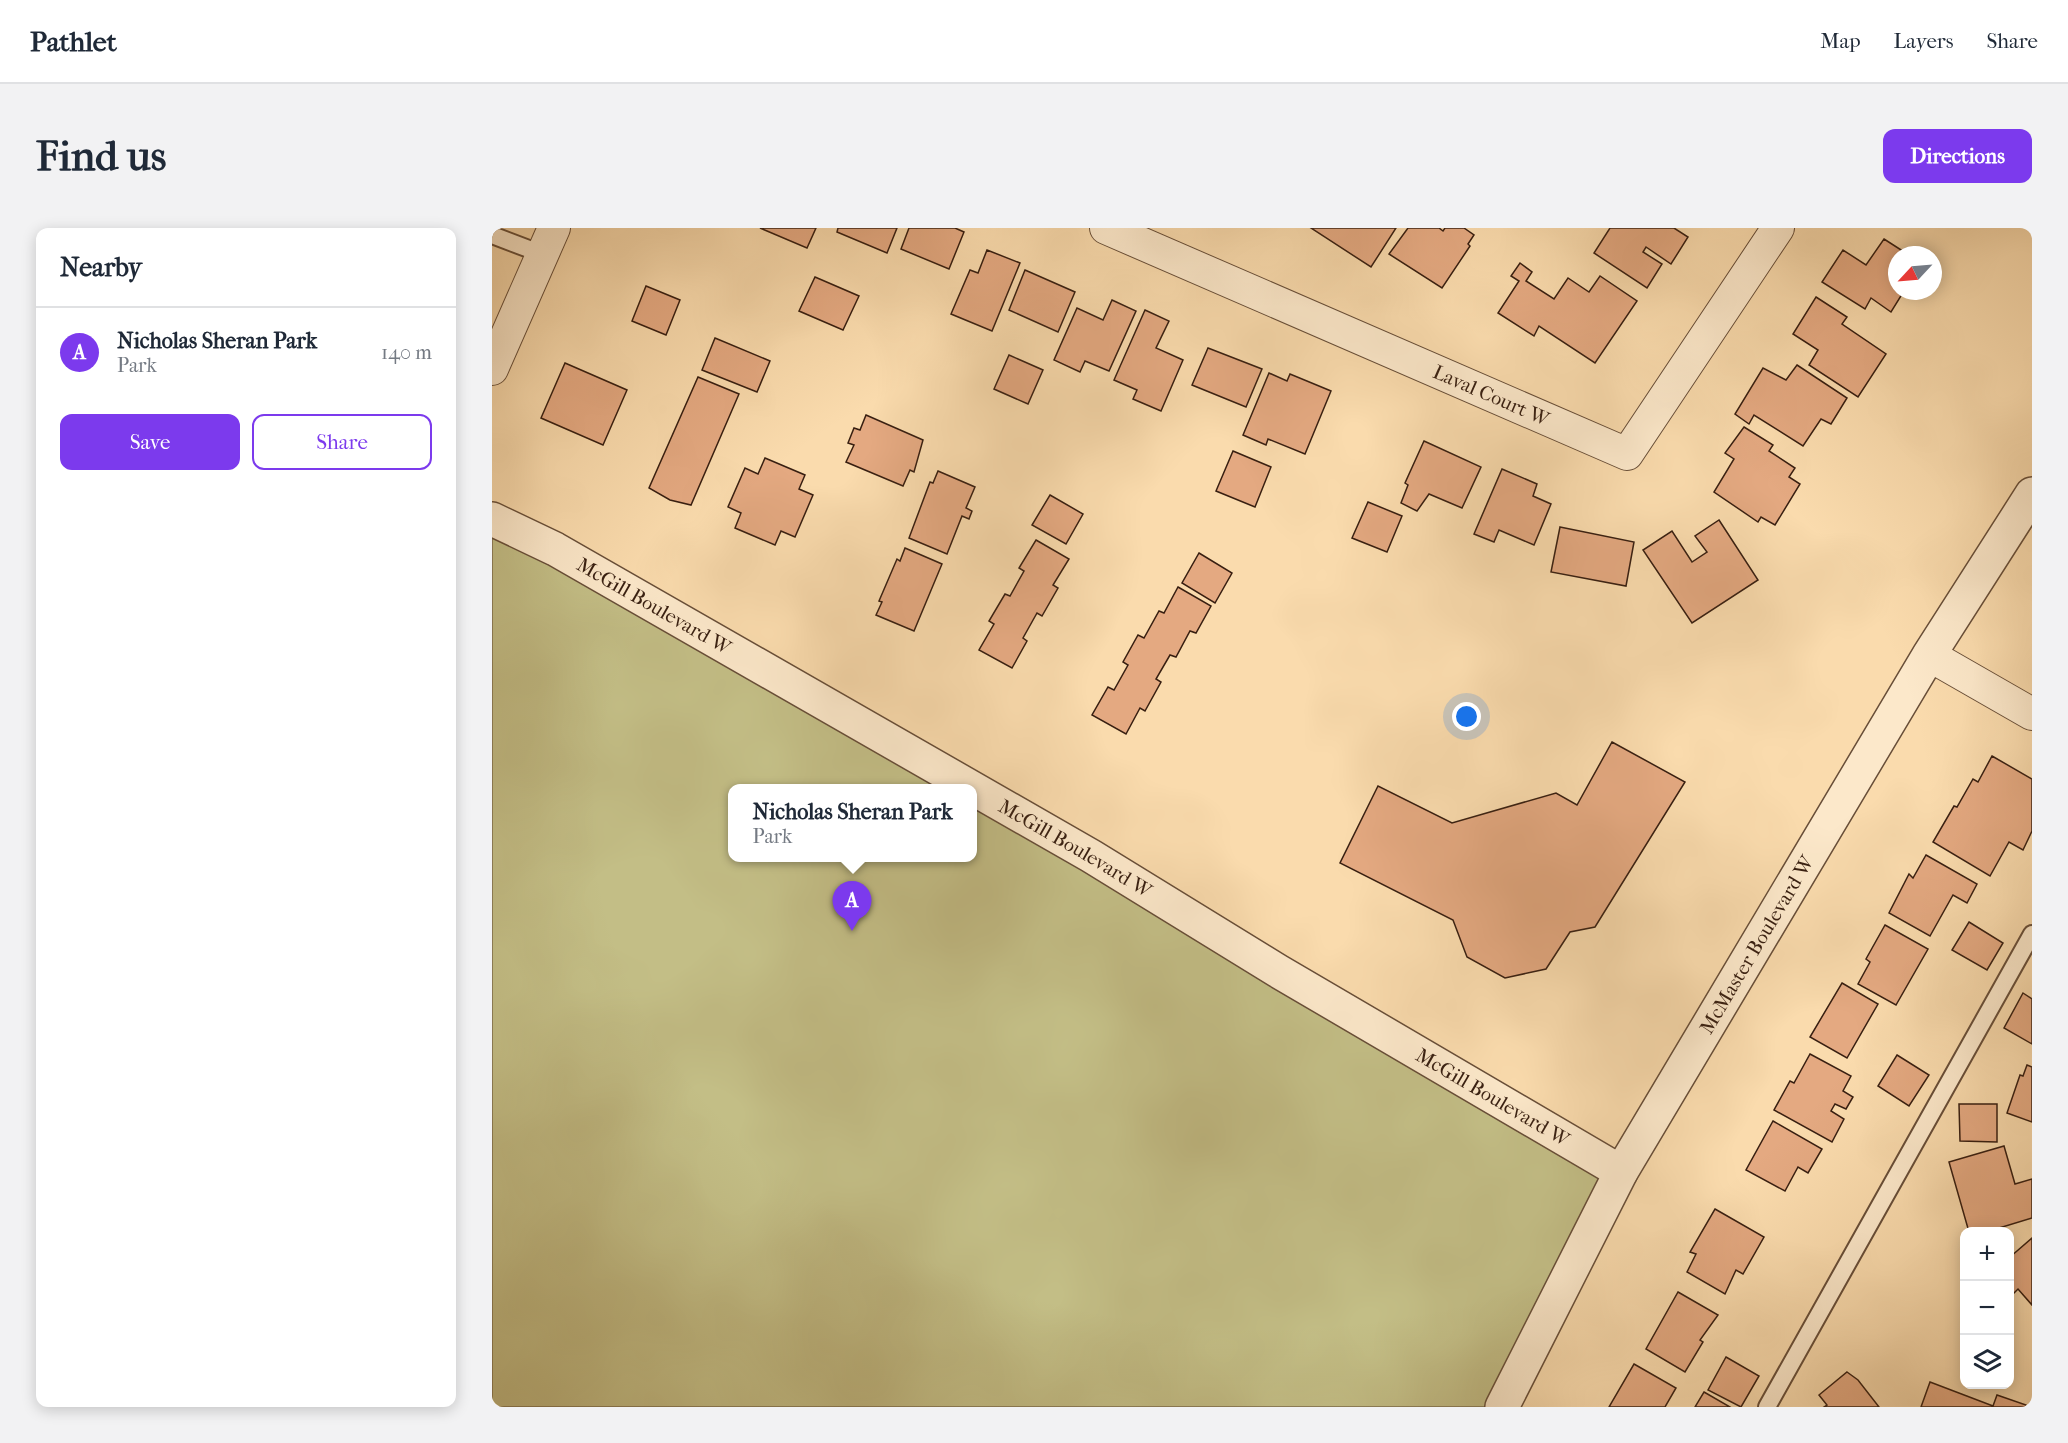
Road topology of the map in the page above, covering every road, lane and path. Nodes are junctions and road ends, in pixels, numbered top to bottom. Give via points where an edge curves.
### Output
1 (1106, 228) edge
2 (1778, 228) edge
3 (492, 235) edge
4 (548, 241) edge
5 (492, 369) edge
6 (2032, 494) edge
7 (492, 519) edge
8 (1929, 655) junction
9 (2032, 714) edge
10 (965, 784) edge
11 (977, 791) edge
12 (2032, 934) edge
13 (1621, 1172) junction
14 (1502, 1407) edge
15 (1767, 1407) edge

1 - 2 street, Laval Court W via 1626,454
3 - 4 lane
4 - 5 street
6 - 8 street, McMaster Boulevard W
7 - 10 street, McGill Boulevard W via 555,549
8 - 9 street
8 - 13 street, McMaster Boulevard W
11 - 13 street, McGill Boulevard W
12 - 15 lane
13 - 14 street, McMaster Boulevard W

